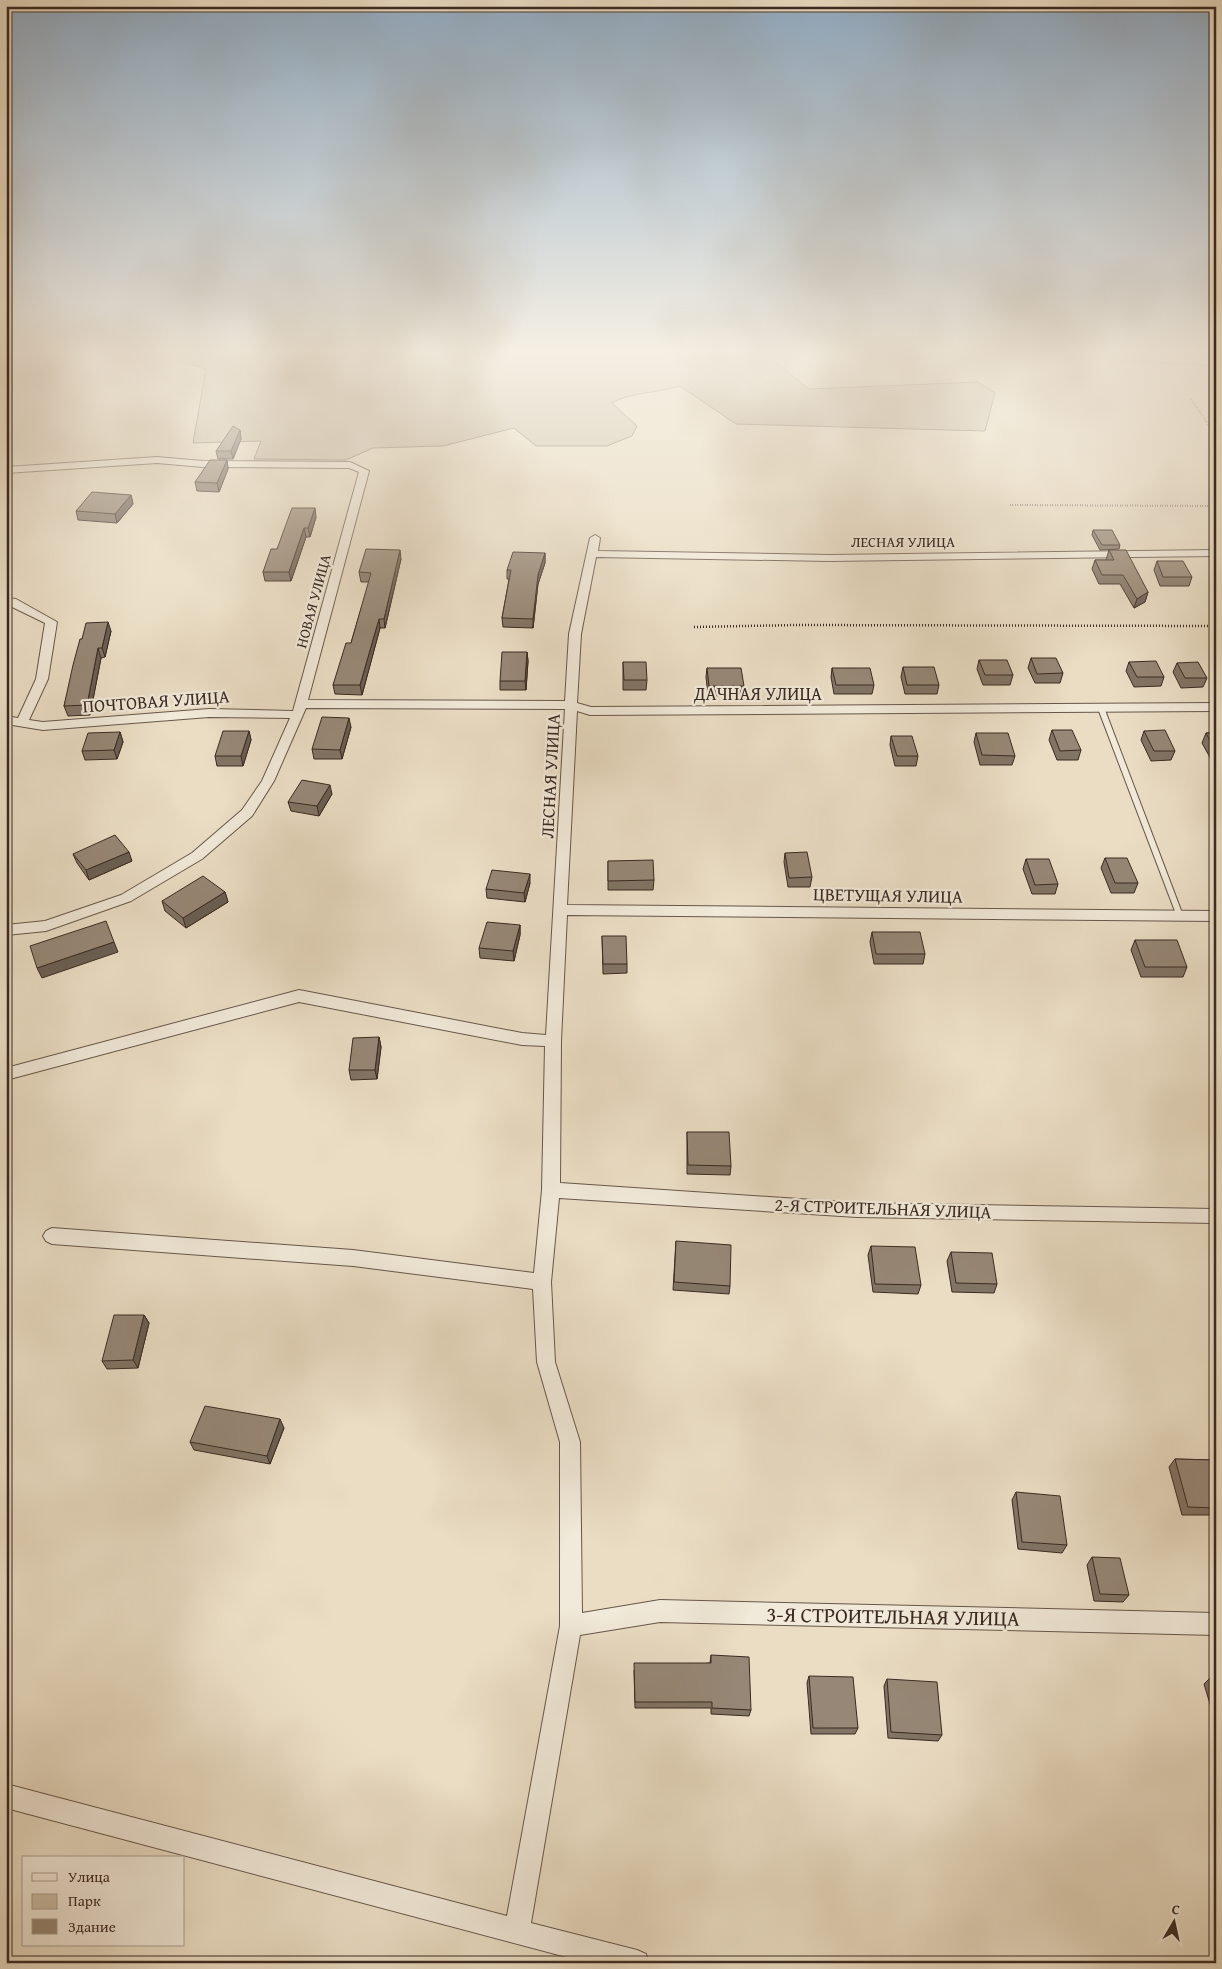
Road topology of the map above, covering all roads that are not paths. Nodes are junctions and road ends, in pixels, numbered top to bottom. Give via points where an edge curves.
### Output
1 (6, 470) edge
2 (595, 538) dead end
3 (590, 554) junction
4 (1216, 554) edge
5 (6, 601) edge
6 (571, 705) junction
7 (1101, 708) junction
8 (1216, 708) edge
9 (299, 710) junction
10 (6, 720) edge
11 (22, 723) junction
12 (559, 910) junction
13 (1180, 916) junction
14 (1216, 916) edge
15 (6, 930) edge
16 (553, 1041) junction
17 (6, 1074) edge
18 (551, 1190) junction
19 (1216, 1216) edge
20 (52, 1236) dead end
21 (542, 1282) junction
22 (1216, 1624) edge
23 (571, 1626) junction
24 (6, 1796) edge
25 (517, 1932) junction
26 (637, 1963) edge

1 - 9 street, НОВАЯ УЛИЦА via 157,460 203,464 350,465 364,471
2 - 3 street, ЛЕСНАЯ УЛИЦА
3 - 4 street, ЛЕСНАЯ УЛИЦА via 839,558
3 - 6 street, ЛЕСНАЯ УЛИЦА via 575,634
5 - 11 street via 12,601 51,622 42,678
6 - 7 street, ДАЧНАЯ УЛИЦА via 590,711
6 - 9 street, ДАЧНАЯ УЛИЦА
6 - 12 street, ЛЕСНАЯ УЛИЦА
7 - 8 street, ДАЧНАЯ УЛИЦА
7 - 13 lane
9 - 11 street, ПОЧТОВАЯ УЛИЦА via 209,712 44,726
9 - 15 street, НОВАЯ УЛИЦА via 268,781 247,813 197,856 126,898 46,926
10 - 11 street, ПОЧТОВАЯ УЛИЦА
12 - 13 street, ЦВЕТУЩАЯ УЛИЦА
12 - 16 street, ЛЕСНАЯ УЛИЦА
13 - 14 street, ЦВЕТУЩАЯ УЛИЦА
16 - 17 street via 513,1037 299,996
16 - 18 street, ЛЕСНАЯ УЛИЦА
18 - 19 street, 2-Я СТРОИТЕЛЬНАЯ УЛИЦА via 857,1210
18 - 21 street, ЛЕСНАЯ УЛИЦА
20 - 21 street via 352,1258
21 - 23 street, ЛЕСНАЯ УЛИЦА via 546,1362 570,1442
22 - 23 street, 3-Я СТРОИТЕЛЬНАЯ УЛИЦА via 660,1611
23 - 25 street, ЛЕСНАЯ УЛИЦА
24 - 25 street
25 - 26 street

